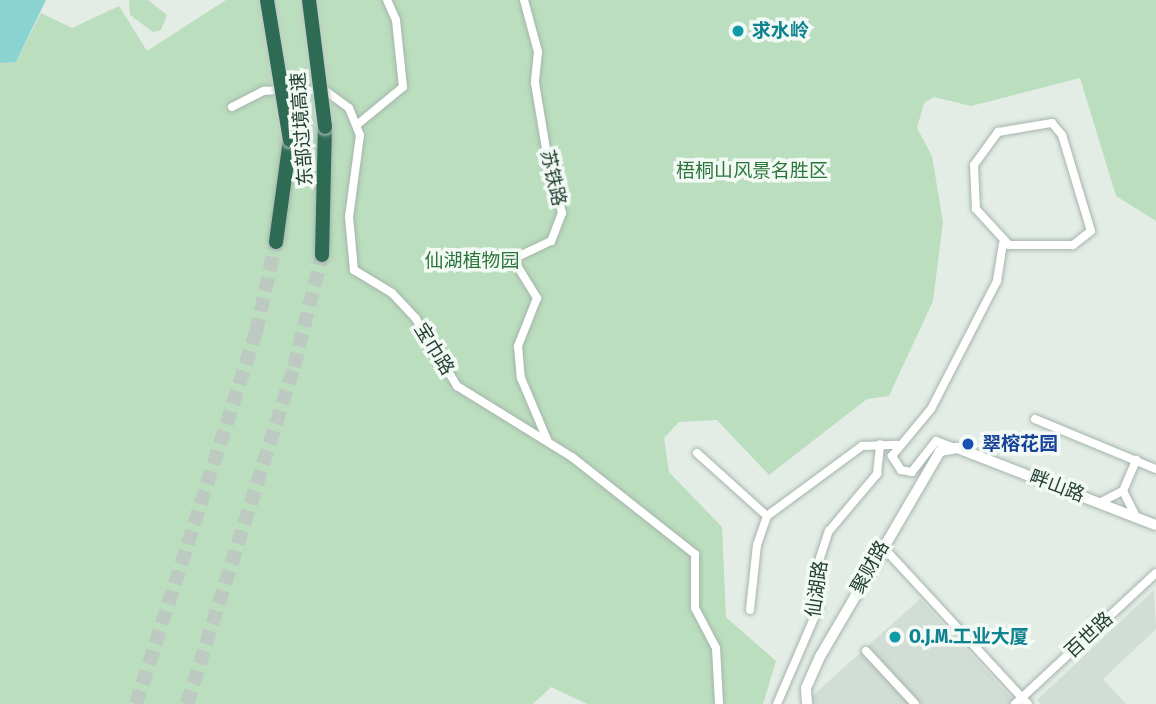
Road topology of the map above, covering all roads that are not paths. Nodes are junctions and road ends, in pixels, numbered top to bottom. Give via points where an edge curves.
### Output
1 (267, 0) edge
2 (309, 0) edge
3 (387, 0) edge
4 (524, 0) edge
5 (232, 107) dead end
6 (358, 124) junction
7 (276, 242) tunnel mouth
8 (1003, 243) junction
9 (322, 255) tunnel mouth
10 (1035, 419) dead end
11 (548, 442) junction
12 (880, 444) junction
13 (897, 445) junction
14 (954, 448) junction
15 (697, 453) dead end
16 (1136, 460) junction
17 (1156, 469) edge
18 (1123, 491) junction
19 (1099, 503) junction
20 (767, 516) junction
21 (1136, 517) junction
22 (1156, 525) edge
23 (881, 546) junction
24 (1156, 573) edge
25 (750, 610) dead end
26 (866, 651) dead end
27 (1025, 701) edge
28 (719, 704) edge
29 (777, 704) edge
30 (807, 704) edge
31 (915, 704) edge
32 (1015, 704) edge

1 - 7 highway, 东部过境高速, bridge via 290,140
2 - 9 highway, 东部过境高速, bridge via 325,127
3 - 6 street via 396,19 404,87
4 - 11 street, 苏铁路 via 538,52 535,83 562,213 551,241 513,259 537,298 518,346 521,378
5 - 6 street via 264,91 327,92 342,100
6 - 11 street, 宝巾路 via 349,217 354,270 392,293 416,319 457,386
8 - 8 street via 976,209 974,165 999,132 1052,124 1062,135 1091,232 1073,245 1020,248
8 - 13 street via 997,281 931,409
10 - 16 street
11 - 28 street, 宝巾路 via 695,554 695,608 716,648
12 - 13 street
12 - 20 street via 835,463
12 - 29 street, 仙湖路 via 877,474 830,531 818,564 818,609
13 - 14 street via 893,461 907,472 936,441
14 - 19 street, 畔山路
14 - 23 street, 聚财路 via 935,455
15 - 20 street
16 - 17 street
16 - 18 street
18 - 19 street
18 - 21 street
19 - 21 street, 畔山路
20 - 25 street via 757,545
21 - 22 street, 畔山路
23 - 27 street
23 - 30 street, 聚财路 via 811,674
24 - 27 street, 百世路
26 - 31 street
27 - 32 street, 百世路

